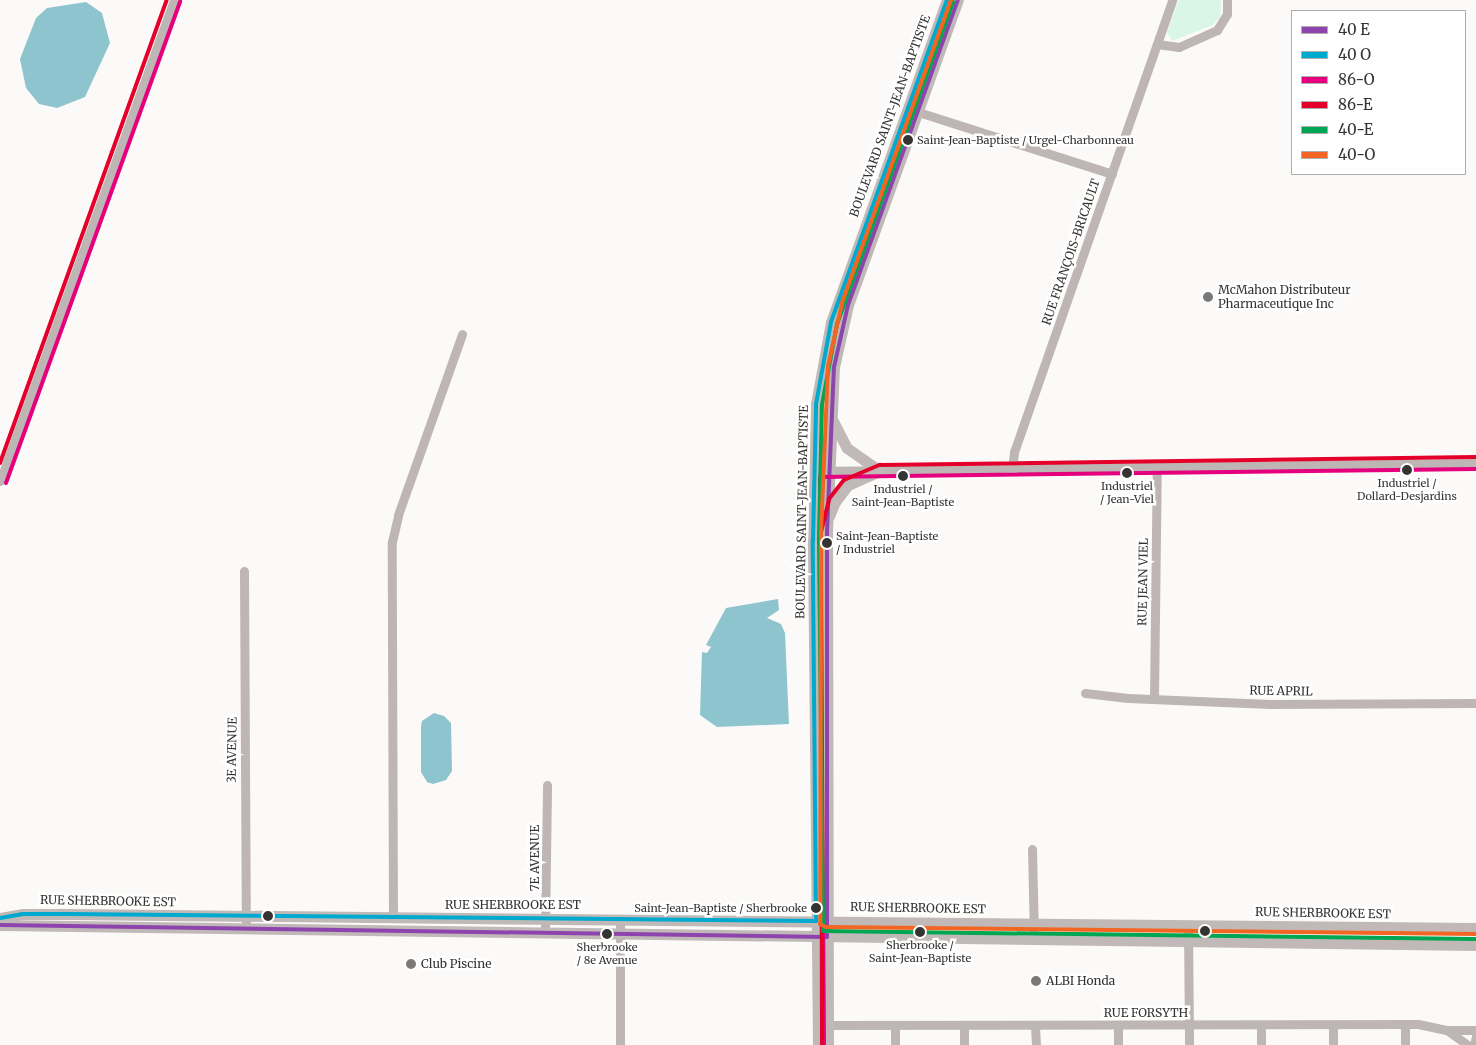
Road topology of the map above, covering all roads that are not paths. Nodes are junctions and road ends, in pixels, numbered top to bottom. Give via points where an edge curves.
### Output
1 (174, 0) edge
2 (947, 0) edge
3 (958, 0) edge
4 (1172, 0) edge
5 (1227, 0) edge
6 (1157, 44) junction
7 (913, 110) junction
8 (1112, 174) junction
9 (462, 334) dead end
10 (831, 407) junction
11 (1476, 462) edge
12 (1157, 466) junction
13 (1012, 469) junction
14 (814, 471) junction
15 (880, 471) junction
16 (828, 472) junction
17 (0, 481) edge
18 (826, 532) junction
19 (244, 571) dead end
20 (821, 626) junction
21 (1085, 692) dead end
22 (1154, 698) junction
23 (1476, 703) edge
24 (547, 785) dead end
25 (1032, 849) dead end
26 (246, 917) junction
27 (0, 918) edge
28 (393, 918) junction
29 (472, 919) junction
30 (502, 919) junction
31 (545, 919) junction
32 (620, 919) junction
33 (710, 920) junction
34 (821, 921) junction
35 (957, 922) junction
36 (1034, 923) junction
37 (1094, 924) junction
38 (1139, 924) junction
39 (0, 925) edge
40 (1188, 925) junction
41 (1372, 927) junction
42 (1434, 928) junction
43 (1476, 928) edge
44 (246, 930) junction
45 (393, 932) junction
46 (471, 932) junction
47 (504, 932) junction
48 (545, 932) junction
49 (620, 933) junction
50 (709, 935) junction
51 (822, 937) junction
52 (957, 937) junction
53 (1034, 938) junction
54 (1093, 938) junction
55 (1139, 940) junction
56 (1188, 942) junction
57 (1372, 944) junction
58 (1434, 944) junction
59 (1476, 945) edge
60 (823, 1025) junction
61 (1118, 1025) junction
62 (1189, 1025) junction
63 (1405, 1025) junction
64 (895, 1026) junction
65 (964, 1026) junction
66 (1035, 1026) junction
67 (1260, 1026) junction
68 (1332, 1026) junction
69 (1447, 1030) junction
70 (1476, 1030) edge
71 (1476, 1036) edge
72 (620, 1045) edge
73 (818, 1045) edge
74 (828, 1045) edge
75 (895, 1045) edge
76 (964, 1045) edge
77 (1036, 1045) edge
78 (1118, 1045) edge
79 (1189, 1045) edge
80 (1261, 1045) edge
81 (1333, 1045) edge
82 (1405, 1045) edge
83 (1468, 1045) edge
84 (1474, 1045) edge

1 - 17 street
2 - 7 main road, BOULEVARD SAINT-JEAN-BAPTISTE
3 - 7 main road, BOULEVARD SAINT-JEAN-BAPTISTE
4 - 6 street, RUE FRANÇOIS-BRICAULT
5 - 6 street via 1226,18 1217,30 1179,47
6 - 8 street, RUE FRANÇOIS-BRICAULT
7 - 8 street
7 - 10 main road, BOULEVARD SAINT-JEAN-BAPTISTE via 848,305 834,367
7 - 14 main road, BOULEVARD SAINT-JEAN-BAPTISTE via 830,322 816,404
8 - 13 street, RUE FRANÇOIS-BRICAULT via 1014,452
9 - 28 street via 398,515 392,542
10 - 15 main road via 838,436 847,448
10 - 16 main road, BOULEVARD SAINT-JEAN-BAPTISTE
11 - 12 street
12 - 13 street
12 - 22 street, RUE JEAN VIEL
13 - 15 street
14 - 16 street
14 - 20 main road, BOULEVARD SAINT-JEAN-BAPTISTE
15 - 16 street
15 - 18 main road via 848,485 835,502
16 - 18 main road, BOULEVARD SAINT-JEAN-BAPTISTE
18 - 20 main road, BOULEVARD SAINT-JEAN-BAPTISTE
19 - 26 street, 3E AVENUE
20 - 34 main road, BOULEVARD SAINT-JEAN-BAPTISTE
21 - 22 street, RUE APRIL
22 - 23 street, RUE APRIL via 1270,704
24 - 31 street, 7E AVENUE
25 - 36 street
26 - 27 main road, RUE SHERBROOKE EST via 57,914
26 - 28 main road, RUE SHERBROOKE EST
26 - 44 street, 3E AVENUE
28 - 29 main road, RUE SHERBROOKE EST
28 - 45 main road
29 - 30 main road, RUE SHERBROOKE EST
29 - 46 main road
30 - 31 main road, RUE SHERBROOKE EST
30 - 47 main road
31 - 32 main road, RUE SHERBROOKE EST
31 - 48 street, 7E AVENUE
32 - 33 main road, RUE SHERBROOKE EST
32 - 49 street
33 - 34 main road, RUE SHERBROOKE EST
33 - 50 main road
34 - 35 main road, RUE SHERBROOKE EST
34 - 51 main road, BOULEVARD SAINT-JEAN-BAPTISTE
35 - 36 main road, RUE SHERBROOKE EST
35 - 52 main road
36 - 37 main road, RUE SHERBROOKE EST
36 - 53 street
37 - 38 main road, RUE SHERBROOKE EST
37 - 54 main road
38 - 40 main road, RUE SHERBROOKE EST
38 - 55 main road
39 - 44 main road
40 - 41 main road, RUE SHERBROOKE EST
40 - 56 street
41 - 42 main road, RUE SHERBROOKE EST
41 - 57 main road
42 - 43 main road, RUE SHERBROOKE EST
42 - 58 main road
44 - 45 main road
45 - 46 main road
46 - 47 main road
47 - 48 main road
48 - 49 main road
49 - 50 main road
49 - 72 street
50 - 51 main road
51 - 52 main road
51 - 60 main road, BOULEVARD SAINT-JEAN-BAPTISTE
52 - 53 main road
53 - 54 main road
54 - 55 main road
55 - 56 main road
56 - 57 main road
56 - 62 street
57 - 58 main road
58 - 59 main road
60 - 64 street, RUE FORSYTH
60 - 73 main road, BOULEVARD SAINT-JEAN-BAPTISTE
60 - 74 main road, BOULEVARD SAINT-JEAN-BAPTISTE
61 - 62 street, RUE FORSYTH
61 - 66 street, RUE FORSYTH
61 - 78 street
62 - 67 street, RUE FORSYTH
62 - 79 street
63 - 68 street, RUE FORSYTH
63 - 69 street, RUE FORSYTH via 1426,1024
63 - 82 street
64 - 65 street, RUE FORSYTH
64 - 75 street
65 - 66 street, RUE FORSYTH
65 - 76 street
66 - 77 street
67 - 68 street, RUE FORSYTH
67 - 80 street
68 - 81 street
69 - 70 street
69 - 83 street, RUE FORSYTH
71 - 84 street

